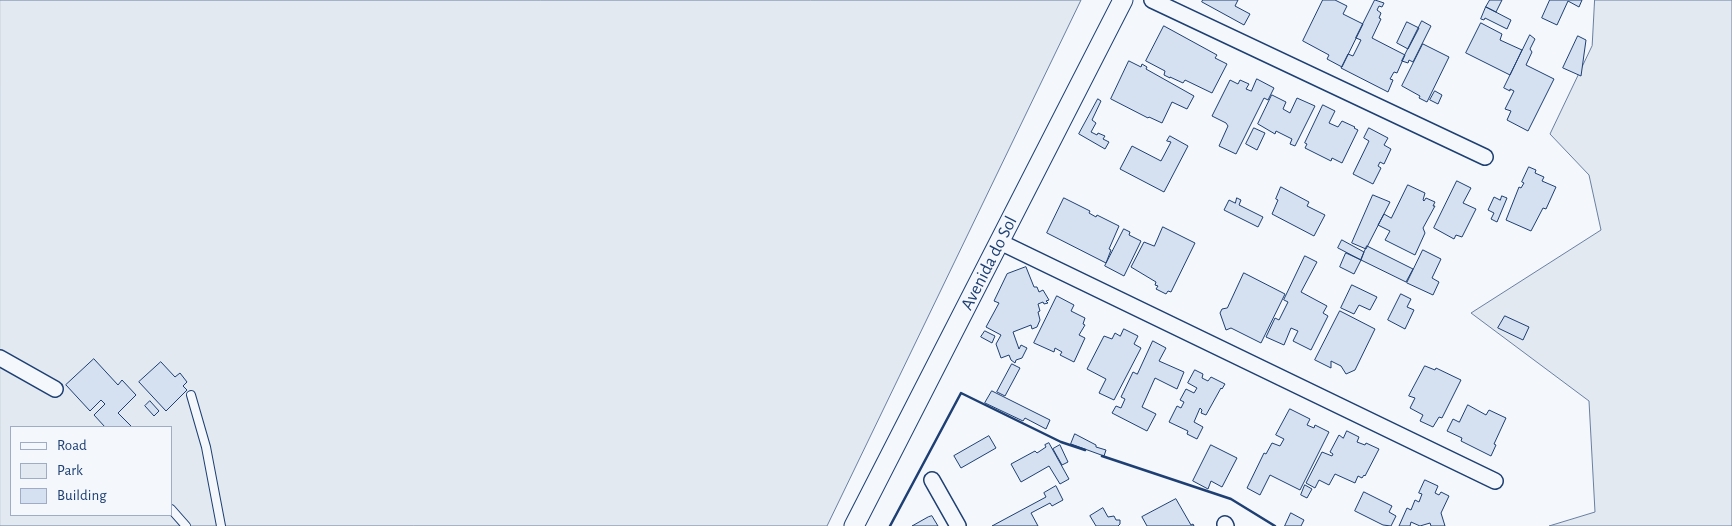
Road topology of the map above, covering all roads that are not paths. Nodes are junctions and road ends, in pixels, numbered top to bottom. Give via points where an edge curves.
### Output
1 (1123, 0) edge
2 (1152, 0) edge
3 (1485, 157) dead end
4 (1000, 242) junction
5 (0, 358) edge
6 (56, 388) dead end
7 (191, 395) dead end
8 (932, 480) dead end
9 (1495, 482) dead end
10 (172, 510) edge
11 (186, 526) edge
12 (221, 526) edge
13 (854, 526) edge
14 (958, 526) edge

1 - 4 street, Avenida do Sol
2 - 3 street
4 - 9 street
4 - 13 street, Avenida do Sol
5 - 6 street
7 - 12 lane via 206,447
8 - 14 street
10 - 11 lane

